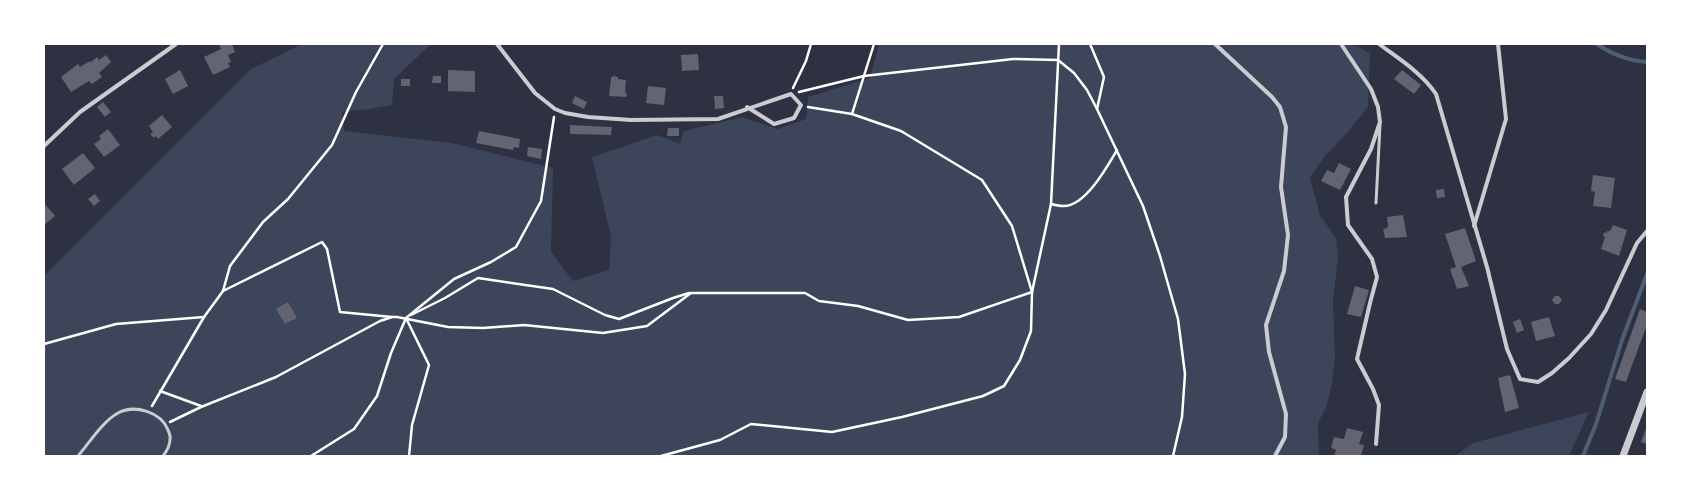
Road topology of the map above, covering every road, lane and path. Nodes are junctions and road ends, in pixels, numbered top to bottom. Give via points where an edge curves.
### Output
1 (176, 44) edge
2 (383, 44) edge
3 (497, 44) edge
4 (811, 44) edge
5 (874, 44) edge
6 (1059, 44) edge
7 (1090, 44) edge
8 (1215, 44) edge
9 (1341, 44) edge
10 (1378, 44) edge
11 (1498, 44) edge
12 (1058, 60) junction
13 (864, 76) junction
14 (791, 94) junction
15 (801, 106) junction
16 (748, 107) junction
17 (555, 109) junction
18 (1097, 109) junction
19 (852, 114) junction
20 (1380, 122) junction
21 (44, 146) edge
22 (1117, 150) junction
23 (1376, 203) dead end
24 (1050, 204) junction
25 (1474, 226) junction
26 (1647, 231) edge
27 (223, 291) junction
28 (1032, 292) junction
29 (692, 293) junction
30 (204, 317) junction
31 (392, 317) junction
32 (406, 318) junction
33 (44, 344) edge
34 (160, 391) junction
35 (1647, 392) edge
36 (201, 407) junction
37 (149, 412) junction
38 (166, 424) junction
39 (1376, 444) dead end
40 (78, 456) edge
41 (164, 456) edge
42 (311, 456) edge
43 (409, 456) edge
44 (661, 456) edge
45 (1172, 456) edge
46 (1276, 456) edge
47 (1622, 456) edge

1 - 21 street via 80,112
2 - 27 path via 356,92 332,145 244,247 230,266
3 - 17 street via 535,93
4 - 14 path
5 - 13 path
6 - 12 path
7 - 18 path via 1104,77
8 - 46 street via 1272,97 1280,107 1286,127 1281,187 1288,235 1284,271 1266,325 1269,352 1286,414 1286,437
9 - 20 street via 1371,89 1378,107
10 - 25 street via 1429,84 1436,94
11 - 25 street via 1506,119
12 - 13 path via 1013,59
12 - 18 path via 1074,73
12 - 24 path
13 - 14 path
13 - 19 path
14 - 15 street
14 - 16 street
15 - 16 street via 794,118 774,124
15 - 19 path
16 - 17 street via 718,118 631,120 588,117
17 - 32 path via 541,202 516,246 491,262 454,280
18 - 22 path
19 - 28 path via 901,131 982,180 1012,226
20 - 23 lane
20 - 39 street via 1364,166 1346,197 1348,226 1372,259 1377,277 1357,359 1379,405
22 - 24 path via 1099,181 1080,200 1064,207
22 - 45 path via 1145,213 1178,320 1185,374 1182,417
24 - 28 path
25 - 26 street via 1508,349 1520,379 1538,382 1569,358 1591,334 1606,310 1637,243
27 - 30 path
27 - 31 path via 322,242 327,249 340,312
28 - 29 path via 959,317 908,320 858,306 819,301 805,293
28 - 44 path via 1031,331 1020,360 1004,386 983,396 832,432 751,424 720,440
29 - 32 path via 647,326 603,333 524,325 448,327
29 - 32 path via 672,298 619,319 605,316 553,289 478,278
30 - 33 path via 116,324
30 - 34 path
31 - 32 path
31 - 36 path via 276,377
32 - 42 path via 377,396 354,429
32 - 43 path via 429,365 412,425
34 - 36 path
34 - 37 path
35 - 47 street
36 - 38 path
37 - 38 lane
37 - 40 lane via 131,409 119,412 108,420
38 - 41 lane via 171,437

